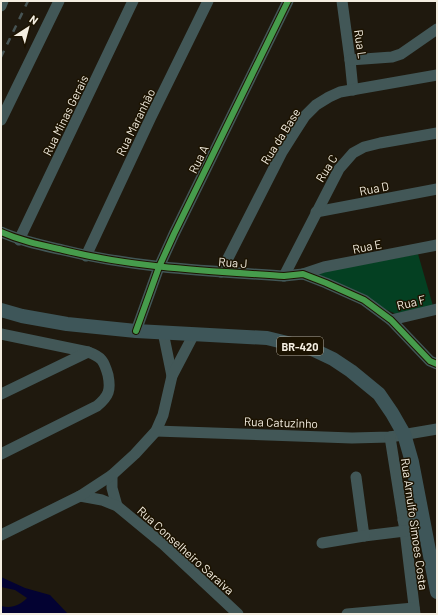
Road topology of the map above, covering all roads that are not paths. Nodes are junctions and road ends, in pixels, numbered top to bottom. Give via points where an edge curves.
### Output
1 (3, 1) edge
2 (59, 1) edge
3 (133, 1) edge
4 (208, 1) edge
5 (288, 1) edge
6 (342, 1) edge
7 (1, 6) edge
8 (437, 29) edge
9 (350, 60) junction
10 (437, 75) edge
11 (353, 90) junction
12 (1, 120) edge
13 (437, 132) edge
14 (437, 189) edge
15 (316, 212) junction
16 (1, 232) edge
17 (19, 240) junction
18 (437, 245) edge
19 (86, 256) junction
20 (159, 267) junction
21 (221, 272) junction
22 (303, 274) junction
23 (284, 276) junction
24 (437, 309) edge
25 (1, 310) edge
26 (391, 320) junction
27 (136, 331) junction
28 (163, 332) junction
29 (1, 334) edge
30 (194, 334) junction
31 (88, 352) junction
32 (437, 364) edge
33 (172, 376) junction
34 (1, 394) edge
35 (437, 429) edge
36 (156, 431) junction
37 (404, 434) junction
38 (390, 438) junction
39 (1, 454) edge
40 (112, 476) junction
41 (356, 477) dead end
42 (80, 496) junction
43 (116, 506) junction
44 (423, 516) junction
45 (403, 520) junction
46 (405, 531) junction
47 (1, 535) edge
48 (364, 536) junction
49 (322, 543) dead end
50 (437, 592) edge
51 (414, 611) edge
52 (238, 614) edge
53 (347, 614) edge

1 - 7 street
2 - 12 street
3 - 17 street, Rua Minas Gerais
4 - 19 street, Rua Maranhão
5 - 20 street, Rua A
6 - 9 street, Rua L
8 - 9 street via 392,58
9 - 11 street, Rua L
10 - 11 street, Rua da Base
11 - 21 street, Rua da Base via 329,97 316,105 306,116 282,152
13 - 15 street, Rua C via 364,147 353,152 339,169
14 - 15 street, Rua D
15 - 23 street, Rua C
16 - 17 street, Rua J
17 - 19 street, Rua J
18 - 22 street, Rua E via 324,267
19 - 20 street, Rua J
20 - 21 street, Rua J
20 - 27 street, Rua A
21 - 23 street, Rua J
22 - 23 street, Rua J
22 - 26 street, Rua J via 364,300
24 - 26 street, Rua F
25 - 27 main road, BR-420 via 67,324
26 - 32 street, Rua J via 430,361
27 - 28 main road, BR-420
28 - 30 main road, BR-420
28 - 33 street
29 - 31 street
30 - 33 street
30 - 37 main road, BR-420 via 267,338 312,349 334,359 379,394
31 - 34 street
31 - 39 street via 103,360 110,385 106,398 97,406
33 - 36 street via 163,415
35 - 37 street, Rua Catuzinho
36 - 38 street, Rua Catuzinho
36 - 40 street
37 - 38 street, Rua Catuzinho
37 - 44 main road, BR-420
38 - 45 street, Rua Arnulfo Simoes Costa
40 - 42 street
40 - 43 street
41 - 48 street
42 - 43 street, Rua Conselheiro Saraiva via 102,500
42 - 47 street
43 - 52 street, Rua Conselheiro Saraiva via 163,544
44 - 45 street
44 - 50 main road, BR-420
45 - 46 street, Rua Arnulfo Simoes Costa
46 - 48 street
46 - 51 street, Rua Arnulfo Simoes Costa
48 - 49 street
51 - 53 street

